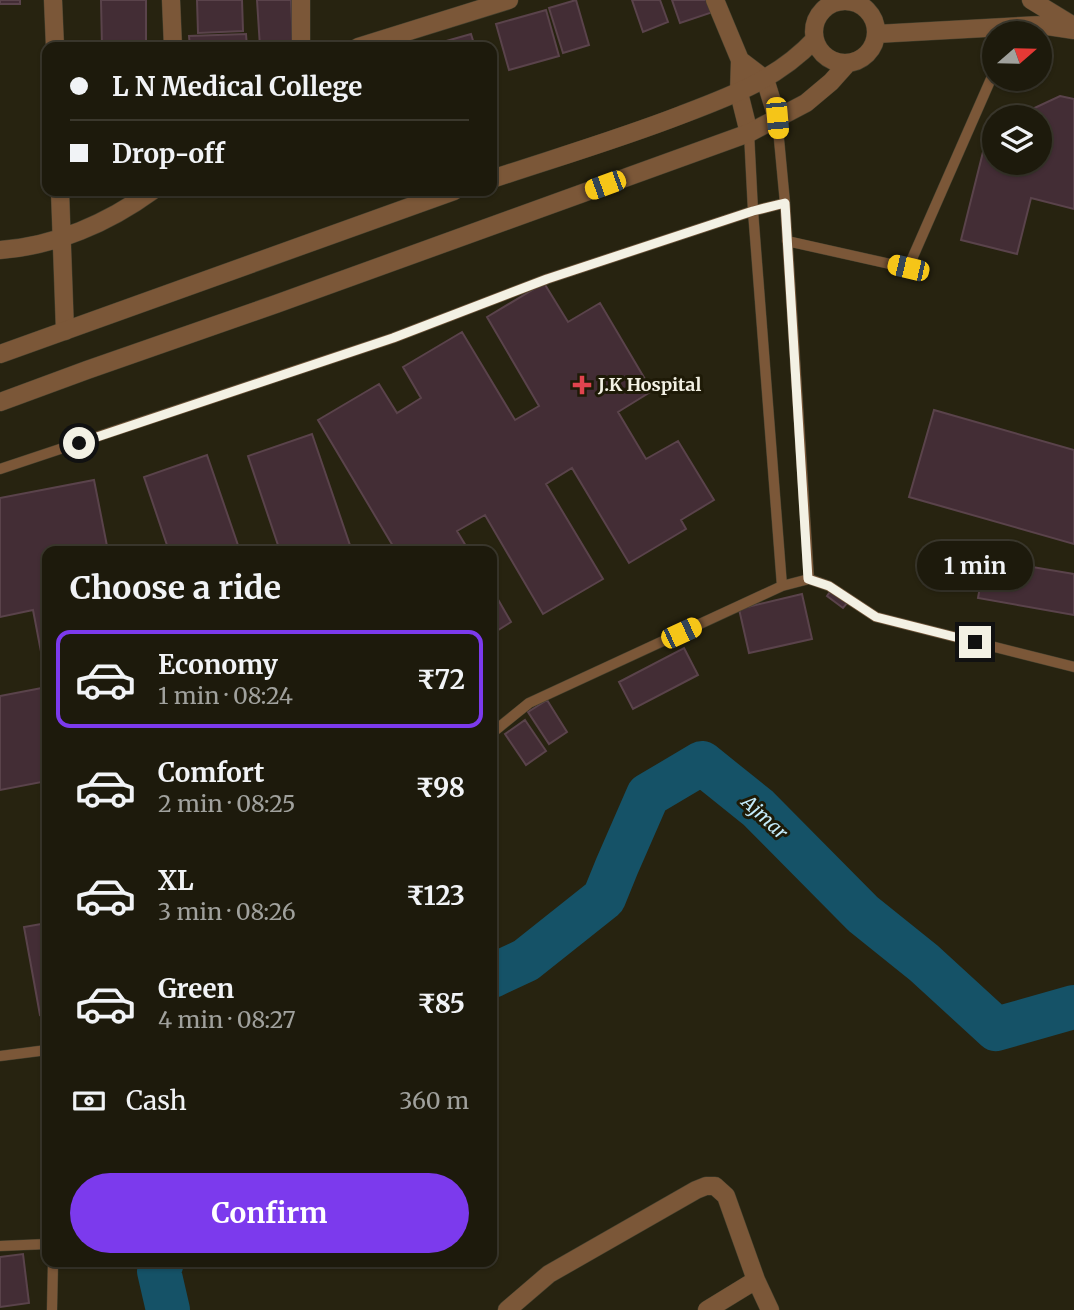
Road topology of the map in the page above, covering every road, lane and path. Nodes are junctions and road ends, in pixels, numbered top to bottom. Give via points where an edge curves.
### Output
1 (53, 0) edge
2 (171, 0) edge
3 (301, 0) edge
4 (509, 0) edge
5 (715, 0) edge
6 (1031, 0) edge
7 (834, 1) edge
8 (870, 7) edge
9 (1074, 28) edge
10 (876, 34) junction
11 (815, 39) junction
12 (55, 42) edge
13 (173, 42) edge
14 (301, 42) edge
15 (374, 42) edge
16 (740, 60) junction
17 (848, 63) junction
18 (765, 79) junction
19 (986, 91) edge
20 (739, 93) junction
21 (777, 118) junction
22 (749, 133) junction
23 (497, 177) edge
24 (60, 196) edge
25 (144, 196) edge
26 (440, 196) edge
27 (785, 203) junction
28 (753, 211) junction
29 (62, 238) junction
30 (787, 241) junction
31 (0, 250) edge
32 (65, 331) junction
33 (0, 354) edge
34 (0, 402) edge
35 (0, 469) edge
36 (808, 579) junction
37 (782, 586) junction
38 (1074, 667) edge
39 (497, 729) edge
40 (42, 1051) edge
41 (0, 1056) edge
42 (42, 1244) edge
43 (0, 1246) edge
44 (53, 1267) edge
45 (756, 1280) junction
46 (52, 1310) edge
47 (507, 1310) edge
48 (708, 1310) edge
49 (770, 1310) edge

1 - 12 street
2 - 13 street
3 - 14 street
4 - 15 street
5 - 16 street
6 - 9 street
7 - 8 street
7 - 11 street via 819,14
8 - 10 street
9 - 10 street via 1041,24
10 - 17 street via 867,53
11 - 17 street via 829,58
11 - 18 street
16 - 18 street
16 - 20 street
17 - 21 street via 806,103
18 - 20 street
18 - 21 street
19 - 30 lane via 908,268
20 - 22 street
20 - 23 street
21 - 22 street
21 - 27 lane
22 - 28 lane
22 - 34 street
24 - 29 street
25 - 29 street
26 - 32 street
27 - 28 lane
27 - 30 lane
28 - 35 lane
28 - 37 lane
29 - 31 street
29 - 32 street
30 - 36 lane
32 - 33 street
36 - 37 lane
36 - 38 lane via 829,586 876,617
37 - 39 lane via 529,703
40 - 41 lane
42 - 43 lane
44 - 46 lane
45 - 47 street via 726,1196 715,1186 706,1186 549,1275
45 - 48 street
45 - 49 street

